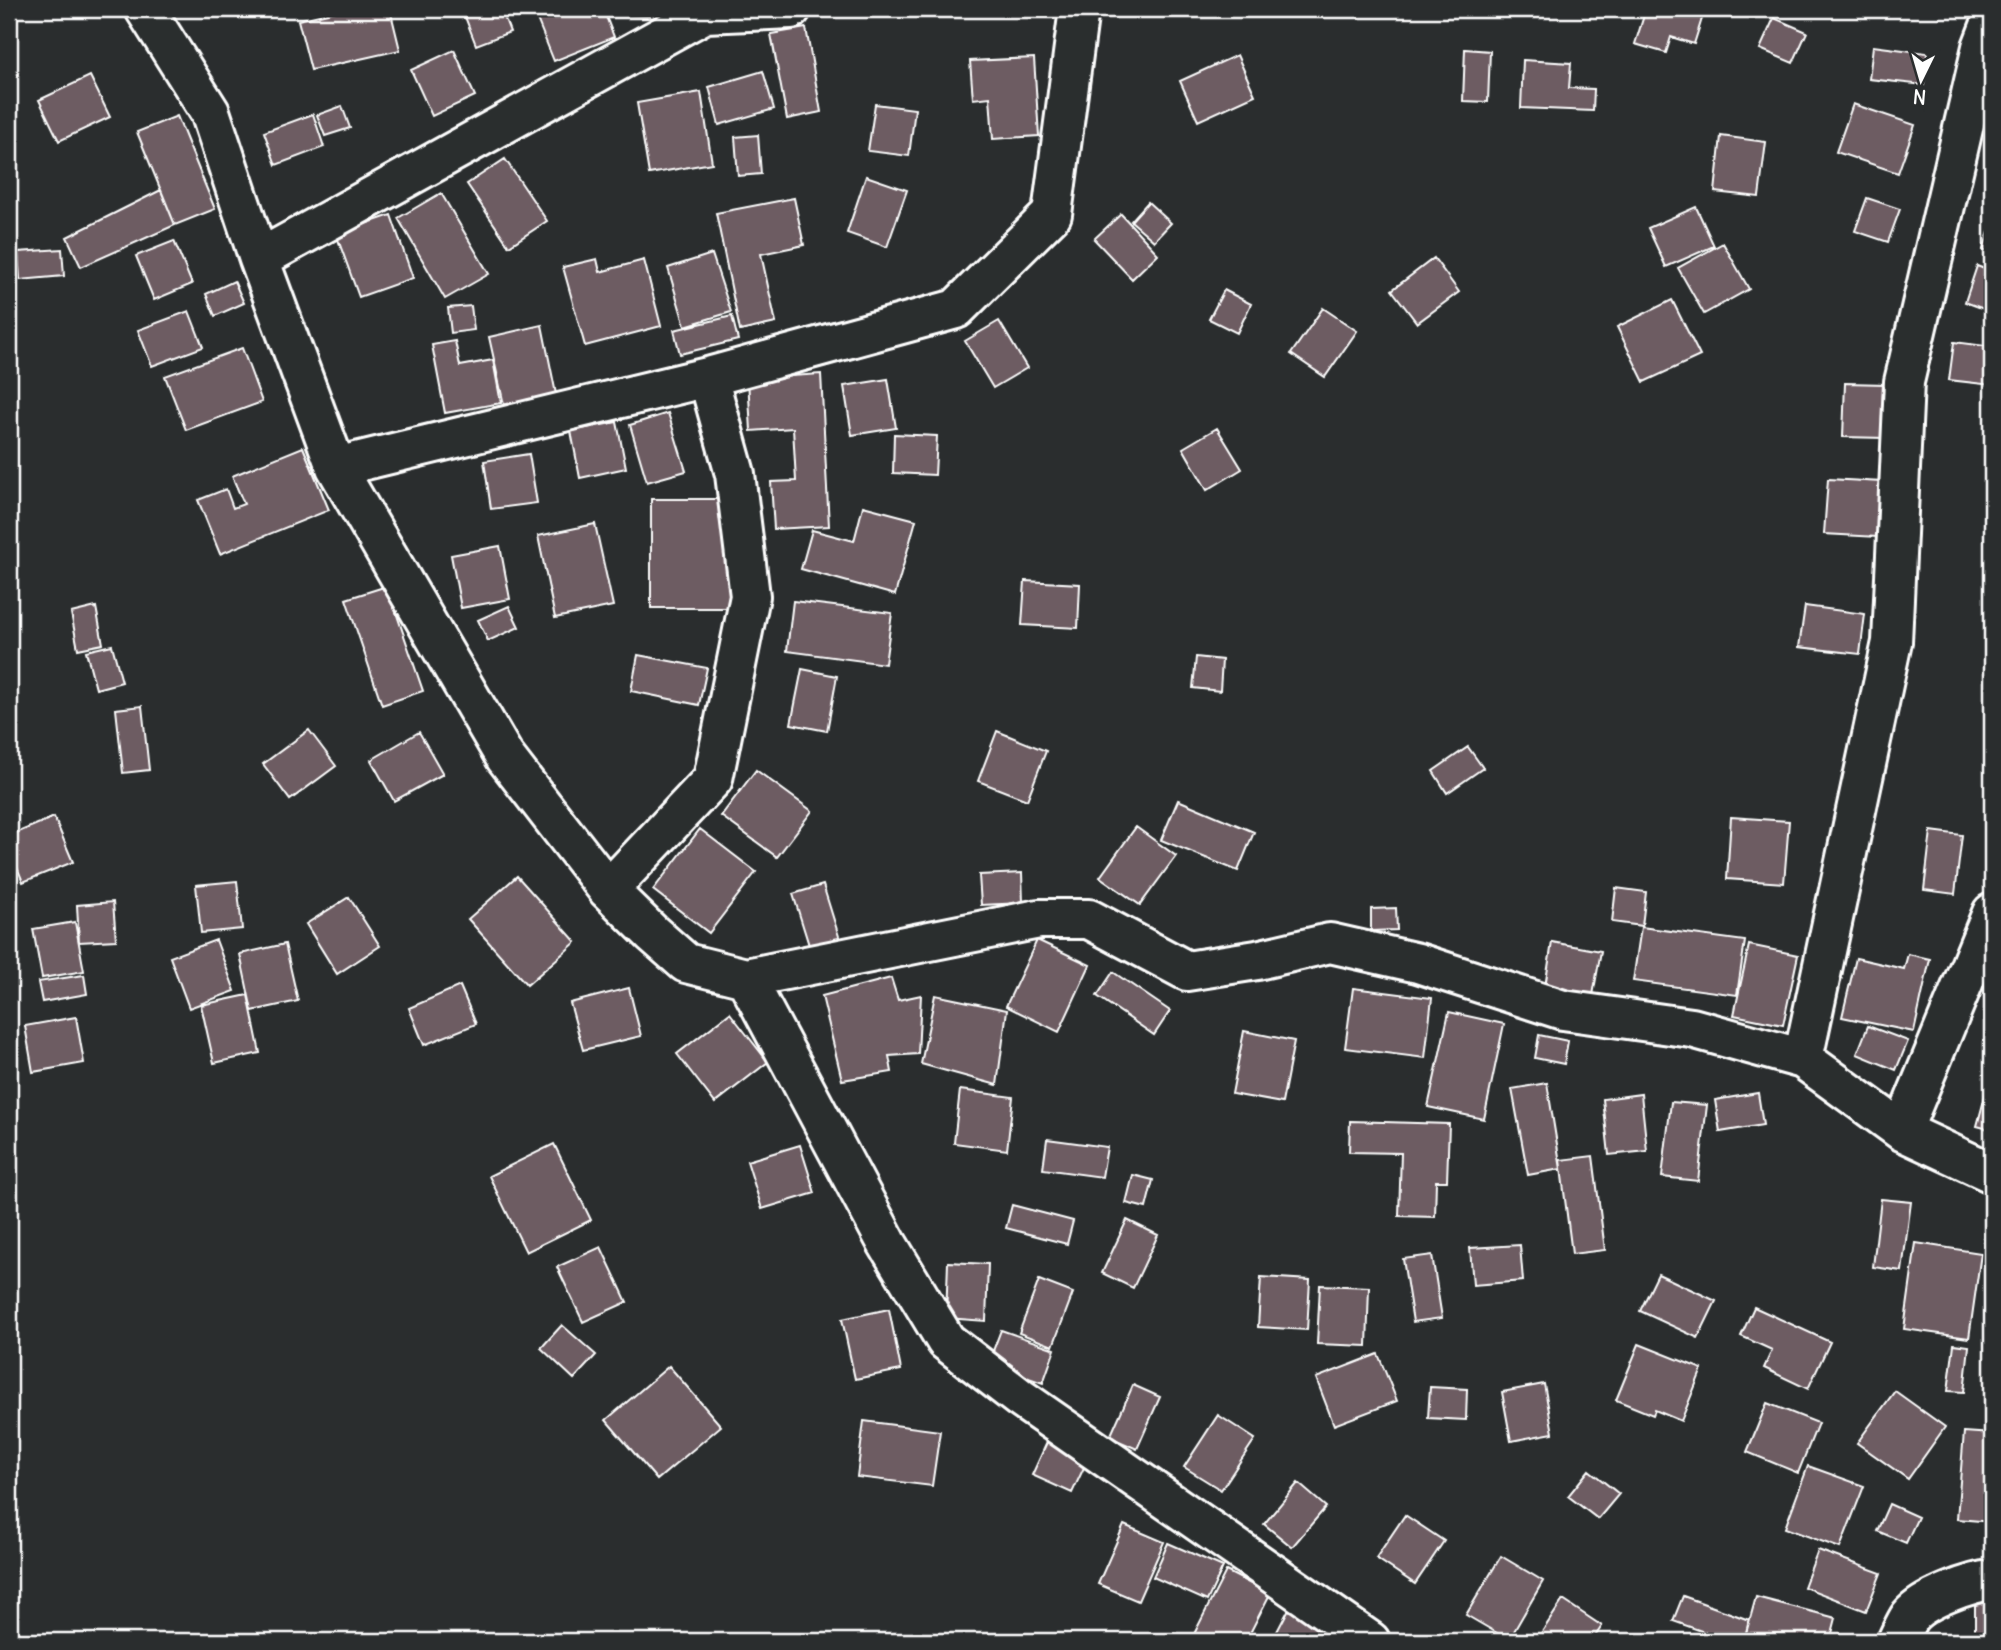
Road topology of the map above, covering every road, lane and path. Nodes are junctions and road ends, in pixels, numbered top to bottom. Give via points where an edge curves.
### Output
1 (145, 9) edge
2 (791, 9) edge
3 (1079, 9) edge
4 (1992, 21) edge
5 (259, 259) junction
6 (708, 377) junction
7 (336, 467) junction
8 (608, 890) junction
9 (1992, 913) edge
10 (746, 978) junction
11 (1803, 1059) junction
12 (1902, 1131) junction
13 (1992, 1173) edge
14 (1992, 1580) edge
15 (1370, 1641) edge
16 (1897, 1641) edge

1 - 5 street via 210,112
2 - 5 street via 705,13
3 - 6 street via 1052,214 976,290 956,309
4 - 11 street via 1982,47 1904,382 1892,642
5 - 7 street
6 - 7 street
6 - 8 street via 735,474 750,596 713,779
7 - 8 street via 505,757
8 - 10 street via 686,962
9 - 12 street
10 - 11 street via 1038,919 1089,919 1187,971 1330,943 1418,962 1563,1010 1692,1028
10 - 15 street via 887,1243 946,1341 1020,1398
11 - 12 street
12 - 13 street
14 - 16 street via 1938,1597 1911,1615

